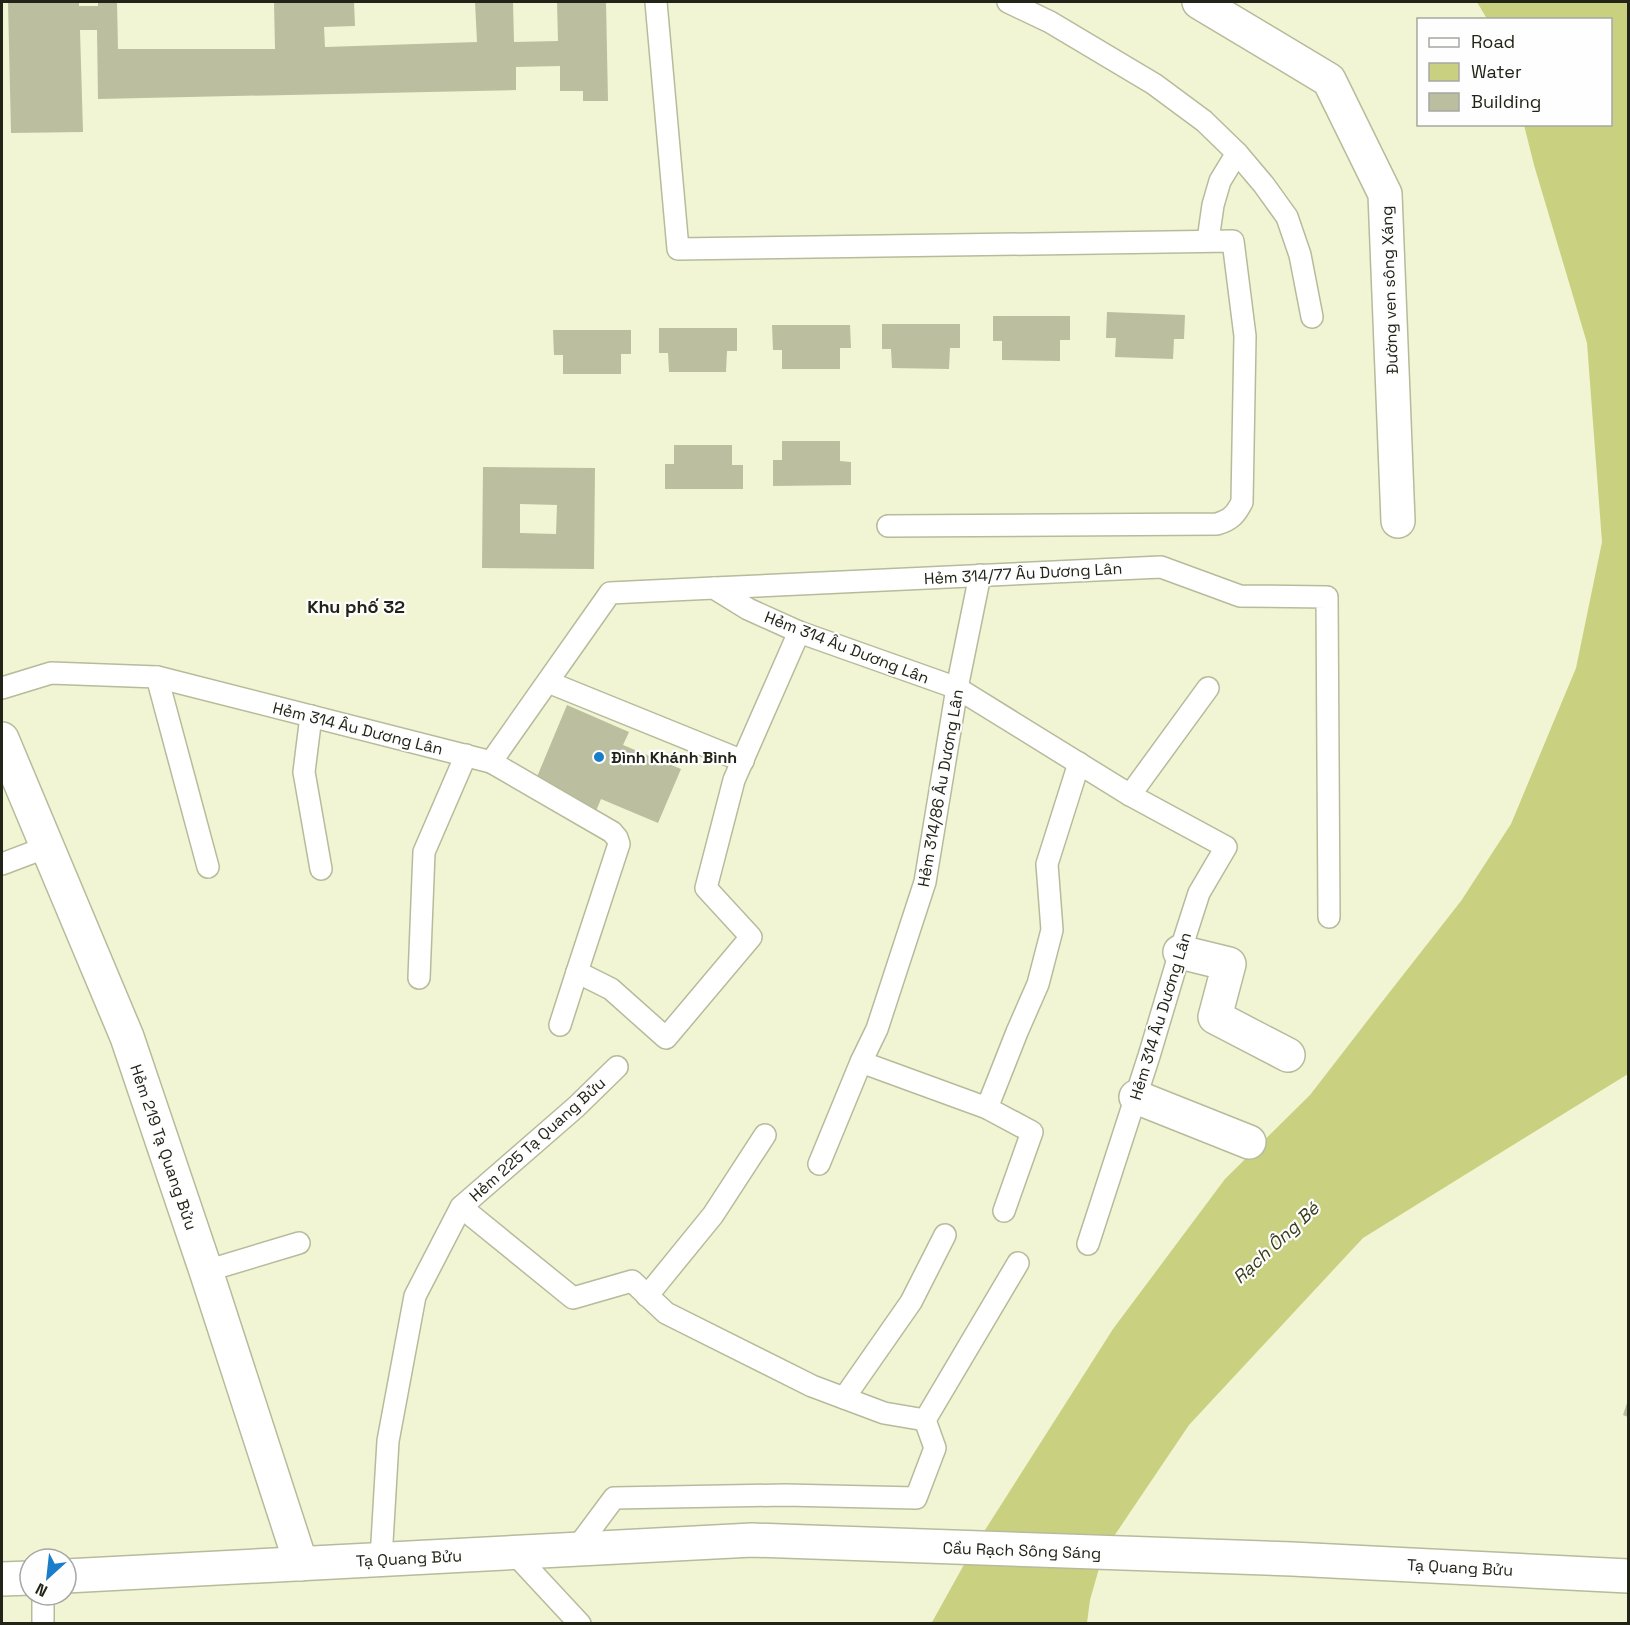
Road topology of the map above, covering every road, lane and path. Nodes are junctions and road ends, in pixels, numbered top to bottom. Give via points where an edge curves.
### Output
1 (656, 2) edge
2 (1008, 2) edge
3 (1199, 2) edge
4 (1237, 153) junction
5 (1208, 240) junction
6 (1312, 317) dead end
7 (1398, 521) dead end
8 (888, 526) dead end
9 (980, 575) junction
10 (714, 588) junction
11 (799, 632) junction
12 (157, 677) junction
13 (548, 682) junction
14 (2, 688) edge
15 (957, 688) junction
16 (1208, 688) dead end
17 (310, 716) junction
18 (2, 739) edge
19 (466, 755) junction
20 (743, 761) junction
21 (492, 762) junction
22 (1079, 763) junction
23 (1130, 795) junction
24 (47, 847) junction
25 (2, 864) edge
26 (208, 867) dead end
27 (321, 869) dead end
28 (1329, 917) dead end
29 (1180, 952) junction
30 (577, 972) junction
31 (419, 978) dead end
32 (560, 1025) dead end
33 (1288, 1055) dead end
34 (861, 1062) junction
35 (616, 1067) dead end
36 (1136, 1097) junction
37 (987, 1108) junction
38 (765, 1135) dead end
39 (1249, 1142) dead end
40 (819, 1164) dead end
41 (461, 1207) junction
42 (1004, 1211) dead end
43 (945, 1235) dead end
44 (299, 1243) dead end
45 (1088, 1244) dead end
46 (1018, 1263) dead end
47 (206, 1271) junction
48 (647, 1296) junction
49 (844, 1398) junction
50 (926, 1420) junction
51 (752, 1540) joint
52 (576, 1549) junction
53 (513, 1552) junction
54 (381, 1559) junction
55 (1292, 1559) joint
56 (301, 1564) junction
57 (78, 1575) edge
58 (1629, 1576) edge
59 (18, 1579) edge
60 (2, 1580) edge
61 (44, 1607) edge
62 (43, 1623) edge
63 (580, 1623) edge

1 - 5 lane via 678,249
2 - 4 lane via 1050,22 1154,84 1204,121
3 - 7 street, Đường ven sông Xáng via 1329,80 1385,194
4 - 5 lane via 1220,181
4 - 6 lane via 1287,217 1300,255
5 - 8 lane via 1233,241 1245,336 1242,501 1235,514 1217,524
9 - 10 lane, Hẻm 314/77 Âu Dương Lân
9 - 15 lane, Hẻm 314/86 Âu Dương Lân
9 - 28 lane, Hẻm 314/77 Âu Dương Lân via 1161,567 1240,596 1327,597
10 - 11 lane, Hẻm 314 Âu Dương Lân via 748,609
10 - 13 lane via 610,593
11 - 15 lane, Hẻm 314 Âu Dương Lân
11 - 20 lane
12 - 14 lane, Hẻm 314 Âu Dương Lân via 51,673
12 - 17 lane, Hẻm 314 Âu Dương Lân
12 - 26 lane
13 - 20 lane
13 - 21 lane
15 - 22 lane, Hẻm 314 Âu Dương Lân
15 - 34 lane, Hẻm 314/86 Âu Dương Lân via 925,882 877,1029
16 - 23 lane
17 - 19 lane, Hẻm 314 Âu Dương Lân
17 - 27 lane via 304,772
18 - 24 street, Hẻm 219 Tạ Quang Bửu
19 - 21 lane, Hẻm 314 Âu Dương Lân
19 - 31 lane via 424,852
20 - 30 lane via 734,780 706,888 752,937 666,1038 611,989
21 - 30 lane, Hẻm 314 Âu Dương Lân via 617,838 619,844
22 - 23 lane, Hẻm 314 Âu Dương Lân
22 - 37 lane via 1047,864 1052,930 1038,984
23 - 29 lane, Hẻm 314 Âu Dương Lân via 1226,847 1199,893
24 - 25 lane
24 - 47 street, Hẻm 219 Tạ Quang Bửu via 127,1037
29 - 33 street via 1229,964 1215,1017
29 - 36 lane, Hẻm 314 Âu Dương Lân
30 - 32 lane
34 - 37 lane
34 - 40 lane, Hẻm 314/86 Âu Dương Lân
35 - 41 lane, Hẻm 225 Tạ Quang Bửu
36 - 39 street
36 - 45 lane, Hẻm 314 Âu Dương Lân
37 - 42 lane via 1032,1132
38 - 48 lane via 713,1215
41 - 48 lane via 573,1298 632,1281
41 - 54 lane, Hẻm 225 Tạ Quang Bửu via 416,1296 388,1441
43 - 49 lane via 911,1302
44 - 47 lane
46 - 50 lane
47 - 56 street, Hẻm 219 Tạ Quang Bửu
48 - 49 lane via 666,1313
49 - 50 lane via 884,1413
50 - 52 lane via 935,1448 916,1498 614,1498
51 - 52 street, Tạ Quang Bửu
51 - 55 street, Cầu Rạch Sông Sáng
52 - 53 street, Tạ Quang Bửu
53 - 54 street, Tạ Quang Bửu
53 - 63 lane
54 - 56 street, Tạ Quang Bửu
55 - 58 street, Tạ Quang Bửu
56 - 57 street, Tạ Quang Bửu
59 - 60 street
61 - 62 lane

